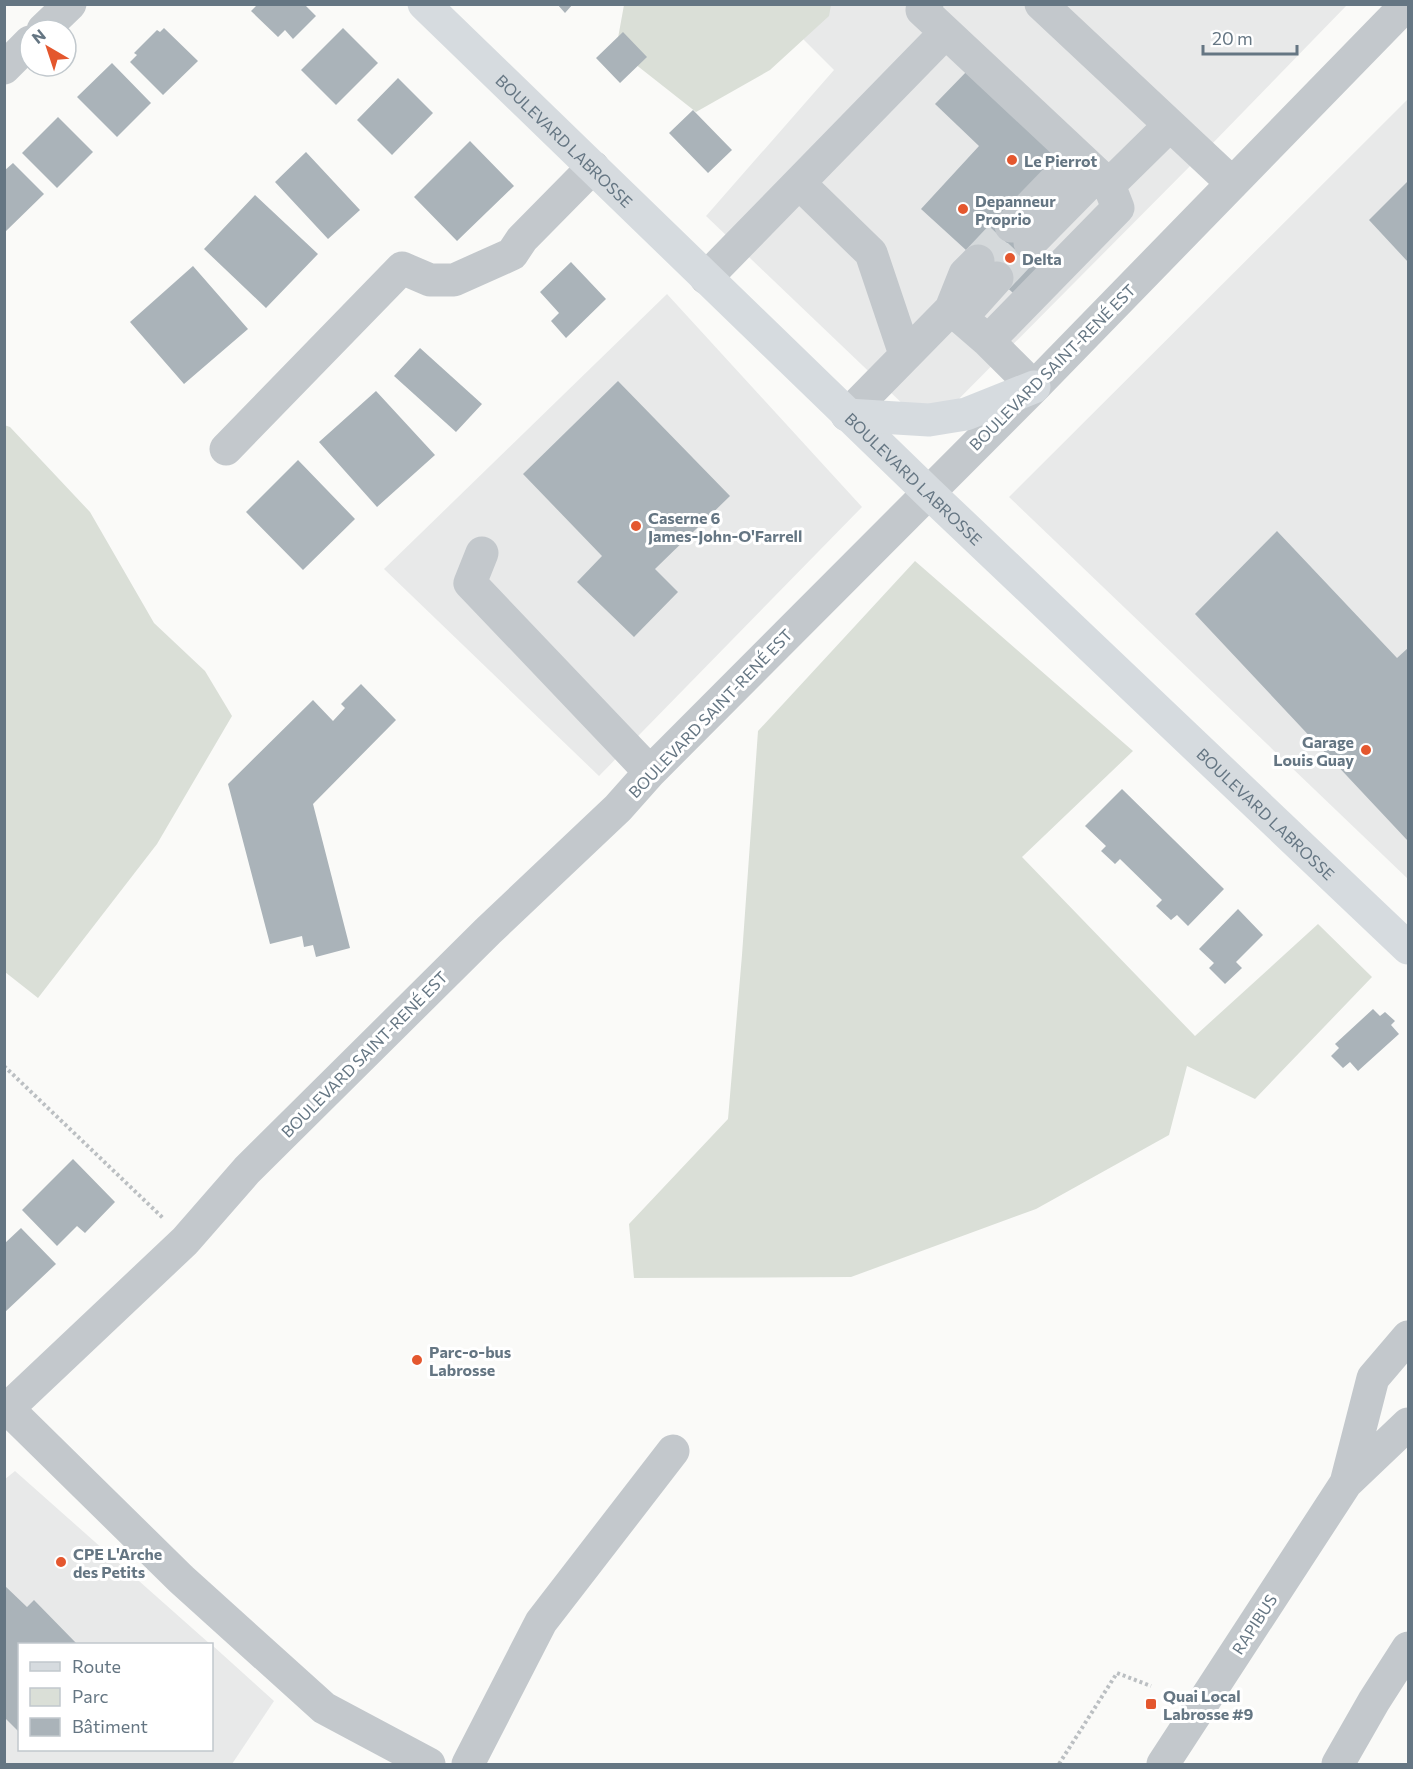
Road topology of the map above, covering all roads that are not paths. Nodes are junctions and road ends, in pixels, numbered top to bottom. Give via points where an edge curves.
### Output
1 (70, 4) edge
2 (424, 4) edge
3 (927, 4) edge
4 (1041, 4) edge
5 (1407, 4) edge
6 (55, 18) edge
7 (945, 33) junction
8 (18, 54) edge
9 (4, 68) edge
10 (1170, 125) junction
11 (593, 167) junction
12 (1095, 172) junction
13 (798, 183) junction
14 (1232, 183) junction
15 (1021, 235) tunnel mouth
16 (987, 270) tunnel mouth
17 (706, 278) junction
18 (956, 313) junction
19 (988, 342) junction
20 (905, 354) junction
21 (1034, 387) junction
22 (847, 414) junction
23 (226, 449) dead end
24 (928, 492) junction
25 (482, 553) dead end
26 (650, 772) junction
27 (1408, 948) edge
28 (1408, 1337) edge
29 (6, 1411) edge
30 (1408, 1424) edge
31 (673, 1451) dead end
32 (1346, 1483) junction
33 (1408, 1648) edge
34 (1374, 1701) junction
35 (429, 1764) edge
36 (468, 1764) edge
37 (1163, 1764) edge
38 (1329, 1764) edge
39 (1338, 1764) edge

1 - 6 street
2 - 11 main road, BOULEVARD LABROSSE
3 - 7 street via 922,10
4 - 10 street
5 - 14 street, BOULEVARD SAINT-RENÉ EST
7 - 12 street
7 - 13 street
8 - 9 street
10 - 12 street
10 - 14 street
11 - 17 main road, BOULEVARD LABROSSE
11 - 23 street via 512,254 454,280 430,280 402,268
12 - 15 street
12 - 19 street via 1118,208
13 - 17 street
13 - 20 street via 871,253
14 - 21 street, BOULEVARD SAINT-RENÉ EST
16 - 18 street via 964,274
17 - 22 main road, BOULEVARD LABROSSE
18 - 19 street
18 - 20 street
19 - 21 street
20 - 22 street
21 - 22 main road via 966,414 929,420
21 - 24 street, BOULEVARD SAINT-RENÉ EST
22 - 24 main road, BOULEVARD LABROSSE
24 - 26 street, BOULEVARD SAINT-RENÉ EST
24 - 27 main road, BOULEVARD LABROSSE
25 - 26 street via 470,583
26 - 29 street, BOULEVARD SAINT-RENÉ EST via 618,808 247,1170 184,1241
28 - 32 street, RAPIBUS via 1374,1378
29 - 35 street via 181,1579 324,1708
30 - 32 street, RAPIBUS
31 - 36 street via 542,1622
32 - 37 street, RAPIBUS
33 - 34 street
34 - 38 street
34 - 39 street

